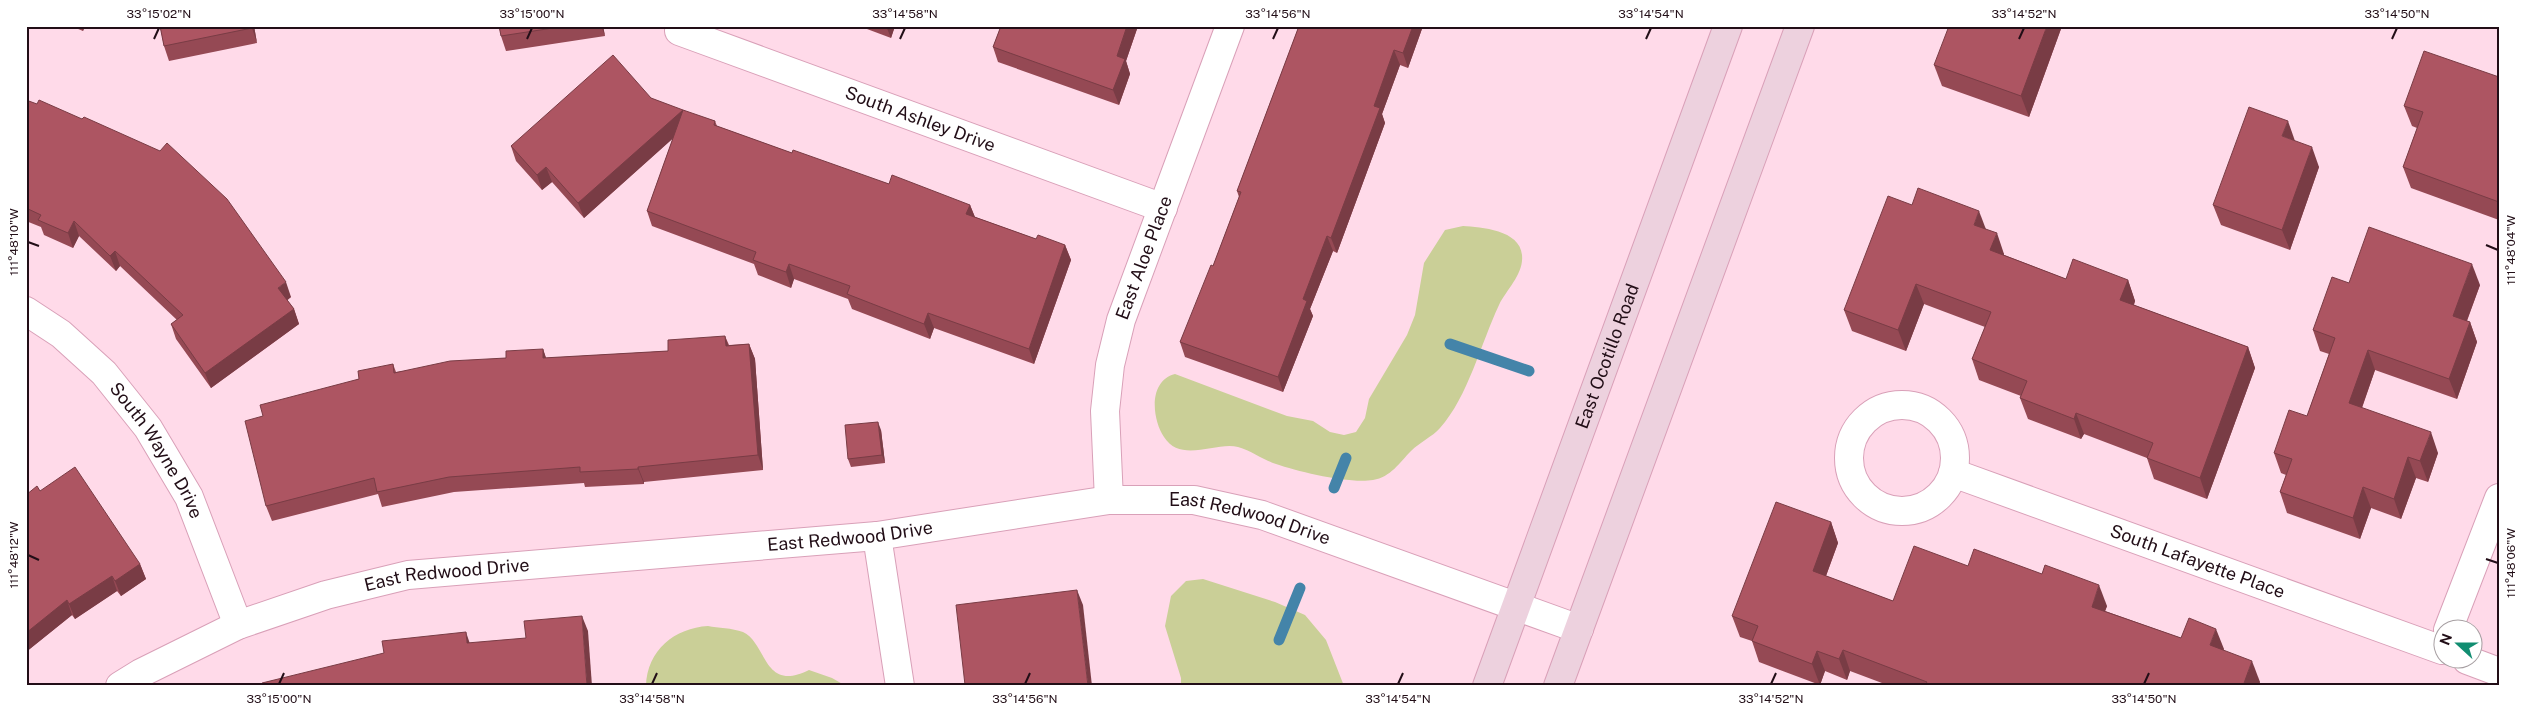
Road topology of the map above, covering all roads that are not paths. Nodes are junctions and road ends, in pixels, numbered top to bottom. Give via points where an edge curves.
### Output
1 (1230, 26) edge
2 (1728, 26) edge
3 (1800, 26) edge
4 (679, 29) edge
5 (1163, 208) junction
6 (26, 312) edge
7 (1953, 472) dead end
8 (2499, 498) edge
9 (1109, 500) junction
10 (878, 536) junction
11 (1516, 607) junction
12 (2452, 620) edge
13 (238, 625) junction
14 (1579, 630) junction
15 (2432, 639) edge
16 (2482, 666) edge
17 (2499, 672) edge
18 (120, 686) edge
19 (900, 686) edge
20 (1487, 686) edge
21 (1558, 686) edge

1 - 5 street, East Aloe Place
2 - 11 main road, East Ocotillo Road
3 - 14 main road
4 - 5 street, South Ashley Drive
5 - 9 street, East Aloe Place via 1121,320 1110,365 1105,411
6 - 13 street, South Wayne Drive via 61,334 104,373 148,428 189,498
7 - 15 street, South Lafayette Place
8 - 12 street
9 - 10 street, East Redwood Drive
9 - 11 street, East Redwood Drive via 1194,500 1262,514
10 - 13 street, East Redwood Drive via 408,575 326,596
10 - 19 street
11 - 14 street, East Redwood Drive
11 - 20 main road, East Ocotillo Road
13 - 18 street, East Redwood Drive
14 - 21 main road
16 - 17 street

